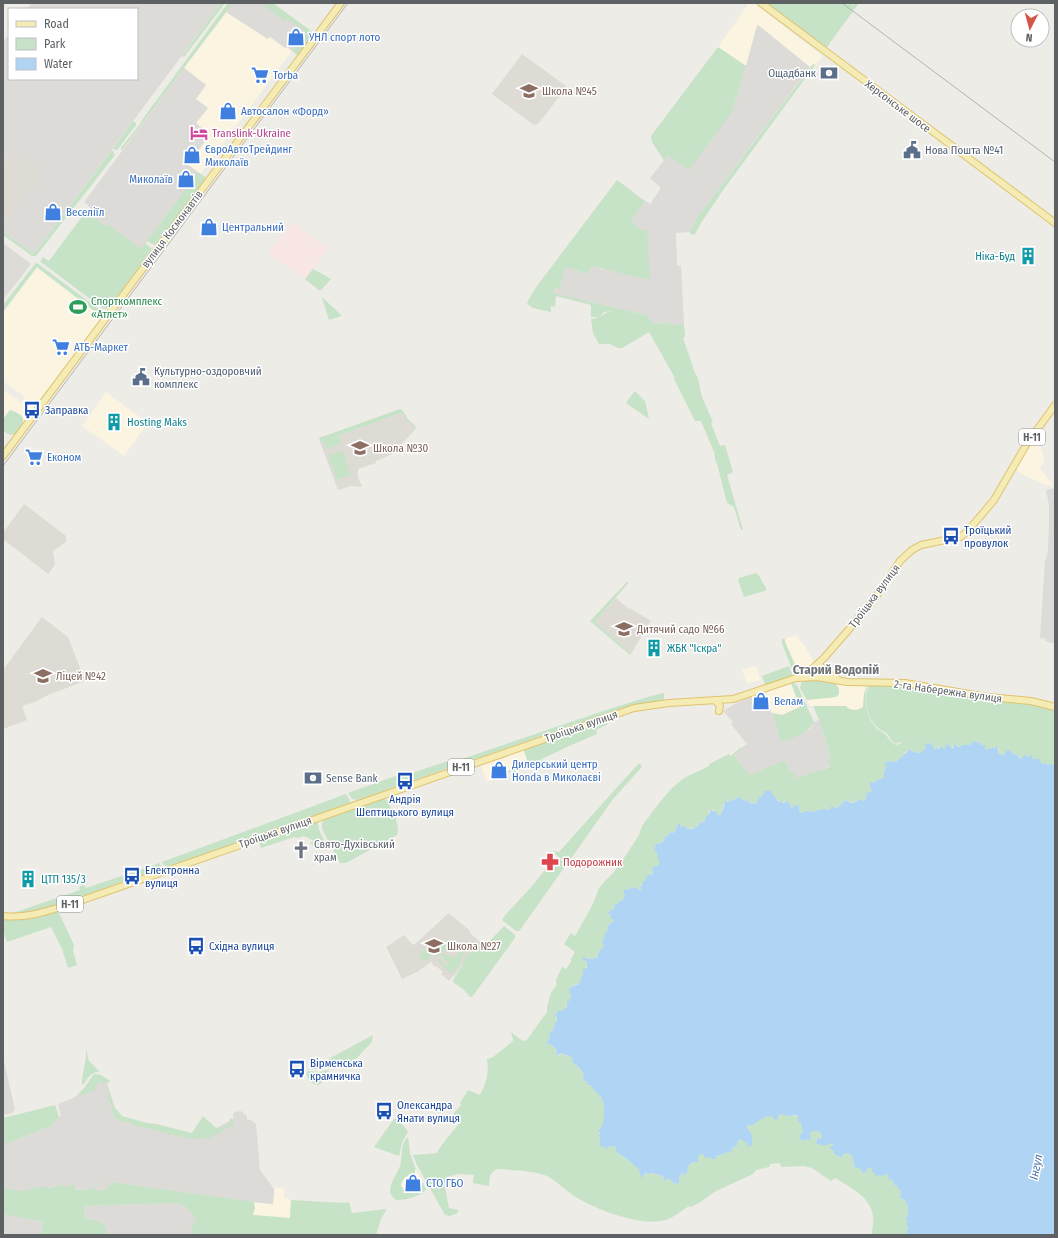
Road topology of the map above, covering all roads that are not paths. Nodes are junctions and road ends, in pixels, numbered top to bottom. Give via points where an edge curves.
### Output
1 (341, 3) edge
2 (762, 3) edge
3 (1055, 222) edge
4 (1055, 405) edge
5 (3, 456) edge
6 (818, 664) junction
7 (796, 678) junction
8 (840, 681) junction
9 (715, 700) junction
10 (1055, 707) edge
11 (719, 711) dead end
12 (3, 916) edge

1 - 5 main road, вулиця Космонавтів
2 - 3 main road, Херсонське шосе
4 - 6 main road, Троїцька вулиця / Н-11 via 1026,444 994,500 967,532 960,537 921,545 912,550 900,561 877,596
6 - 7 main road, Троїцька вулиця / Н-11
6 - 8 main road
7 - 8 main road, 2-га Набережна вулиця via 817,677
7 - 9 main road, Троїцька вулиця / Н-11 via 732,699
8 - 10 main road, 2-га Набережна вулиця via 905,683 987,697 1031,701
9 - 11 main road via 720,706
9 - 12 main road, Троїцька вулиця / Н-11 via 634,708 74,903 29,916

